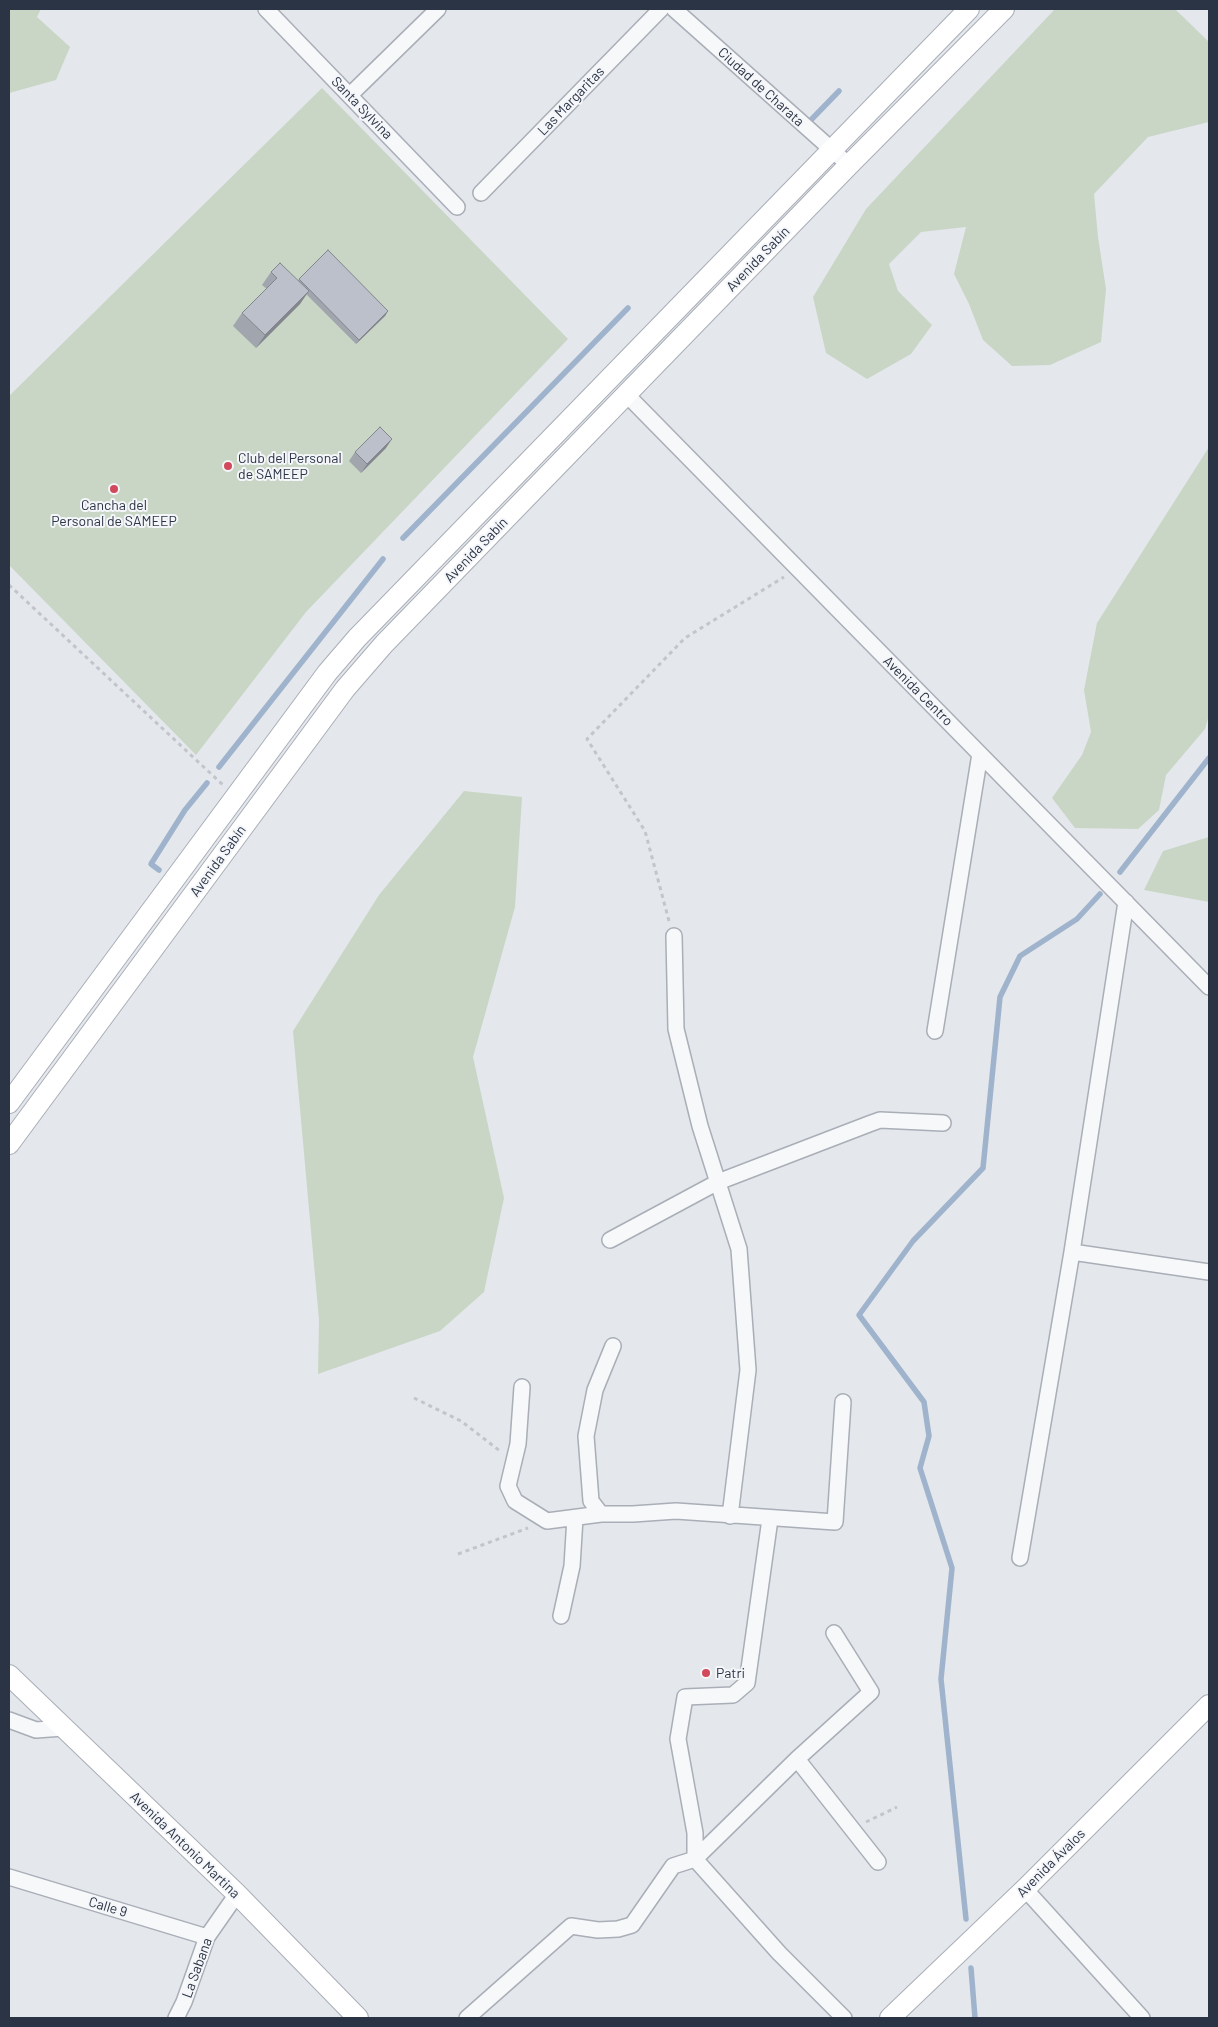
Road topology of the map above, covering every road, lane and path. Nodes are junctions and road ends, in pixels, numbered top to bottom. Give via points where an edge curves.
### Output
1 (266, 9) edge
2 (438, 9) edge
3 (661, 9) edge
4 (674, 9) edge
5 (969, 9) edge
6 (1004, 9) edge
7 (350, 95) junction
8 (831, 150) junction
9 (849, 165) junction
10 (481, 193) dead end
11 (456, 207) dead end
12 (626, 394) junction
13 (797, 569) junction
14 (9, 585) edge
15 (980, 754) junction
16 (236, 798) junction
17 (1126, 902) junction
18 (674, 936) joint
19 (1209, 987) edge
20 (935, 1031) dead end
21 (9, 1103) edge
22 (943, 1123) dead end
23 (9, 1144) edge
24 (718, 1182) junction
25 (610, 1240) dead end
26 (1072, 1252) junction
27 (1209, 1272) edge
28 (612, 1346) dead end
29 (522, 1387) dead end
30 (414, 1398) dead end
31 (843, 1402) dead end
32 (514, 1462) junction
33 (601, 1514) junction
34 (730, 1516) junction
35 (575, 1518) junction
36 (770, 1519) junction
37 (547, 1521) junction
38 (458, 1554) dead end
39 (1020, 1558) dead end
40 (561, 1616) dead end
41 (834, 1633) dead end
42 (9, 1675) edge
43 (1209, 1705) edge
44 (9, 1720) edge
45 (63, 1728) junction
46 (797, 1759) junction
47 (897, 1808) dead end
48 (852, 1828) junction
49 (695, 1858) junction
50 (878, 1862) dead end
51 (9, 1877) edge
52 (1026, 1890) junction
53 (236, 1894) junction
54 (206, 1937) junction
55 (176, 2018) edge
56 (358, 2018) edge
57 (467, 2018) edge
58 (844, 2018) edge
59 (890, 2018) edge
60 (1142, 2018) edge

1 - 7 street, Santa Sylvina
2 - 7 street
3 - 10 street, Las Margaritas
4 - 8 street, Ciudad de Charata
5 - 8 main road, Avenida Sabín
6 - 9 main road, Avenida Sabín
7 - 11 street, Santa Sylvina
8 - 9 street, Ciudad de Charata
8 - 16 main road, Avenida Sabín via 357,638
9 - 12 main road, Avenida Sabín
12 - 13 street, Avenida Centro
12 - 23 main road, Avenida Sabín via 344,689
13 - 15 street, Avenida Centro
13 - 18 path via 685,638 587,739 645,832
14 - 16 path
15 - 17 street, Avenida Centro
15 - 20 street
16 - 21 main road, Avenida Sabín
17 - 19 street, Avenida Centro
17 - 26 street
18 - 24 street via 676,1029 700,1126
22 - 24 street via 880,1120
24 - 25 street
24 - 34 street via 739,1250 748,1370
26 - 27 street
26 - 39 street
28 - 33 street via 595,1390 586,1436 591,1502
29 - 32 street
30 - 32 path via 461,1421
31 - 36 street via 835,1522
32 - 37 street via 508,1486 515,1500
33 - 34 street via 676,1511
33 - 35 street
34 - 36 street
35 - 37 street
35 - 40 street via 572,1566
36 - 49 street via 746,1683 733,1696 685,1697 678,1739 694,1833
37 - 38 path
41 - 46 street via 871,1692
42 - 45 main road, Avenida Antonio Martina
43 - 52 main road, Avenida Ávalos
44 - 45 street via 36,1730
45 - 53 main road, Avenida Antonio Martina
46 - 48 street
46 - 49 street
47 - 48 path
48 - 50 street
49 - 57 street via 673,1866 632,1925 598,1930 571,1926
49 - 58 street via 779,1952
51 - 54 street, Calle 9
52 - 59 main road, Avenida Ávalos
52 - 60 street
53 - 54 street, La Sabana
53 - 56 main road, Avenida Antonio Martina
54 - 55 street, La Sabana

